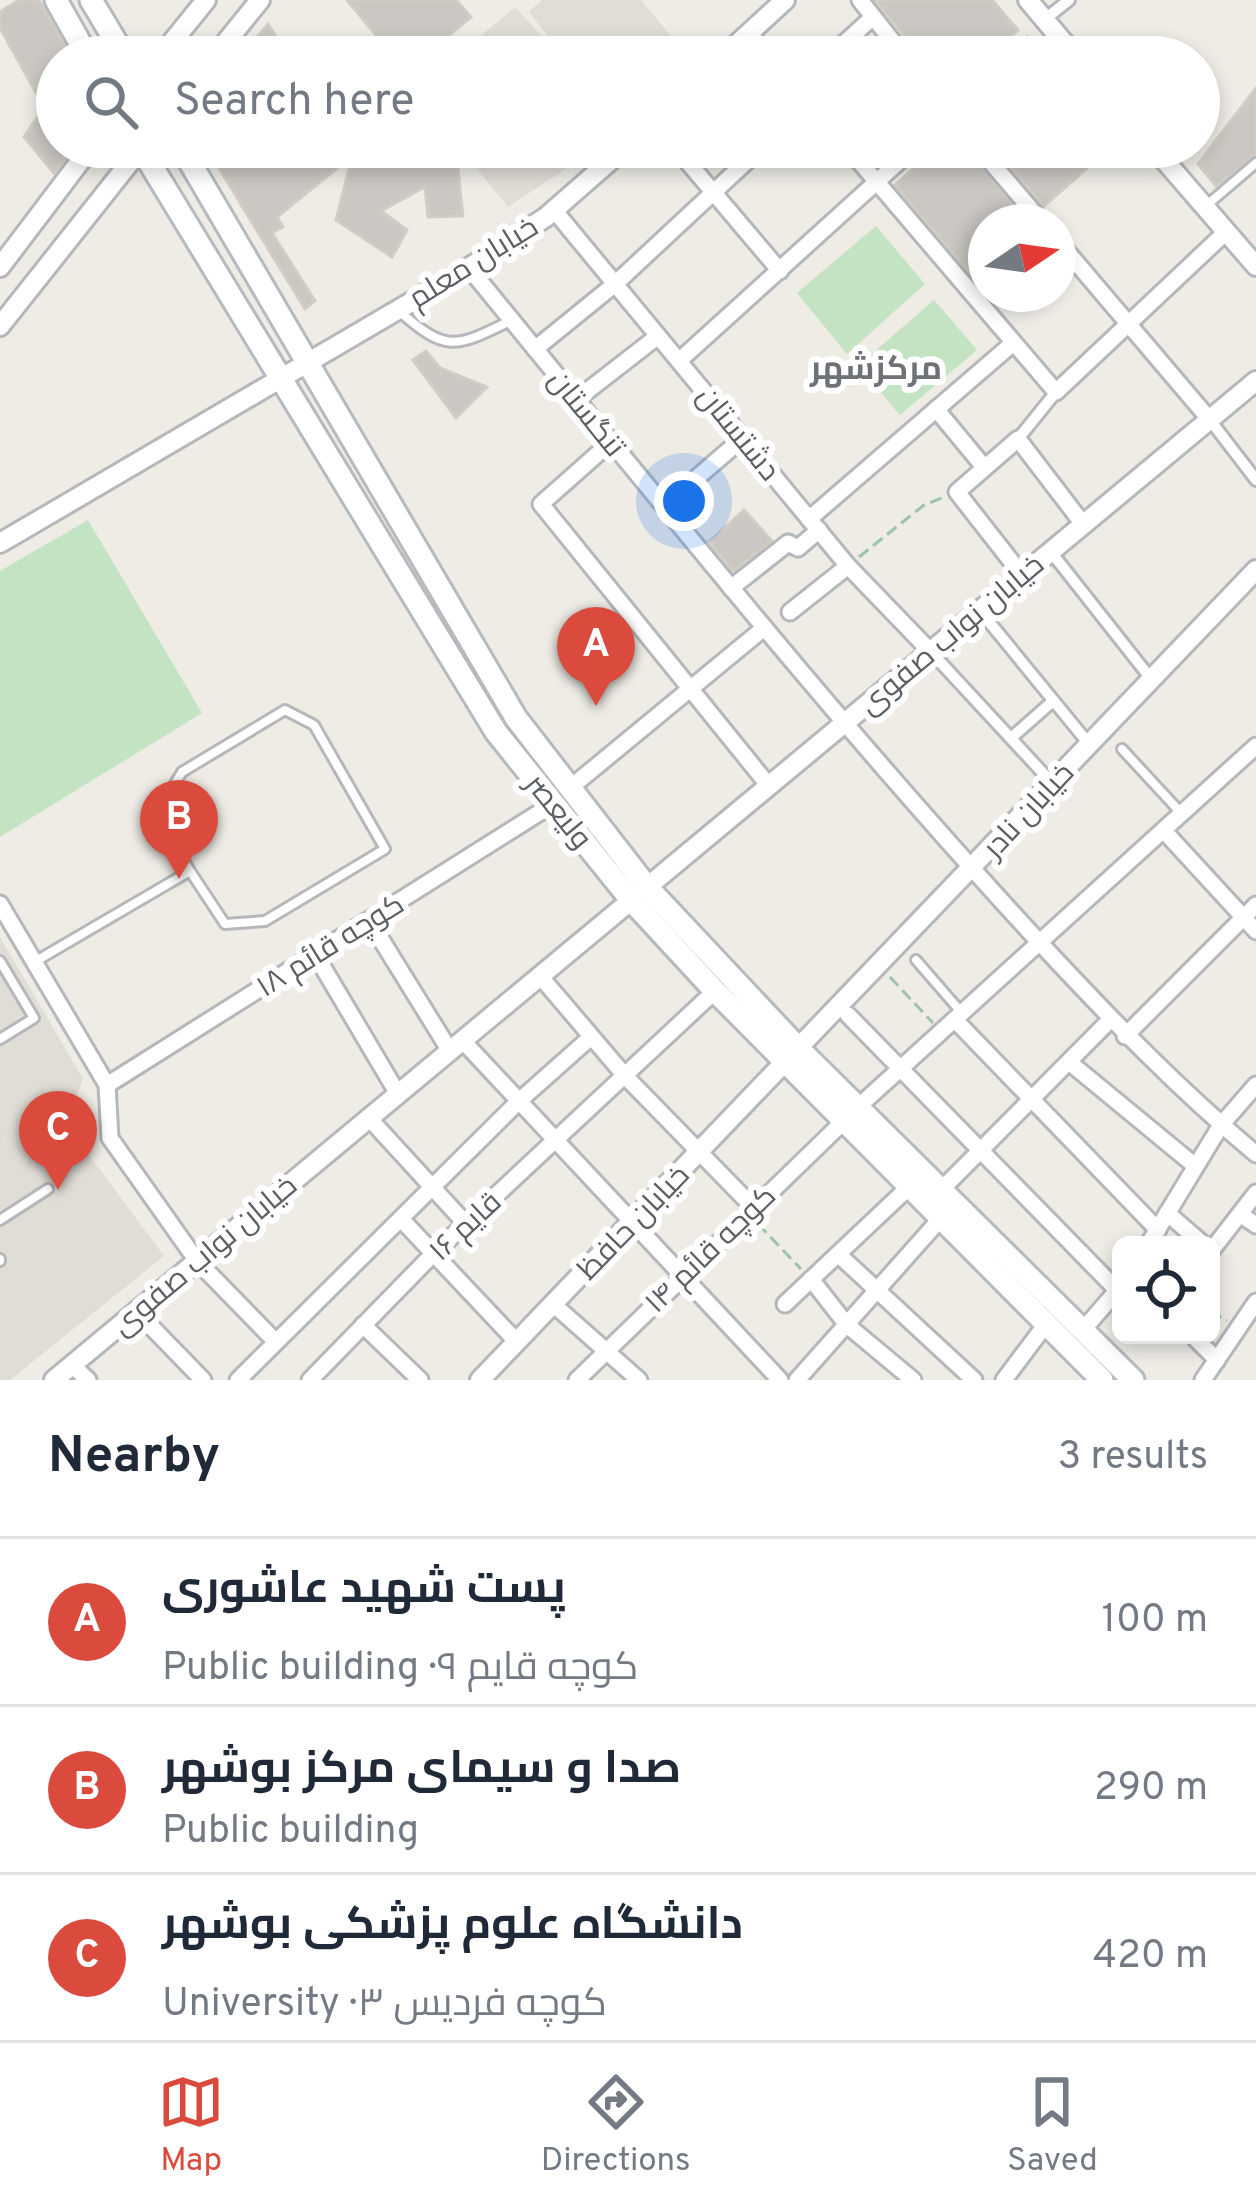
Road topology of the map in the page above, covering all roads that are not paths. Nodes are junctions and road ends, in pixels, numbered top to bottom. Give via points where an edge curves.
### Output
1 (56, 0) edge
2 (91, 0) edge
3 (206, 0) edge
4 (260, 0) edge
5 (785, 0) edge
6 (860, 0) edge
7 (1028, 0) edge
8 (1069, 0) edge
9 (873, 16) junction
10 (1044, 20) junction
11 (749, 33) junction
12 (76, 36) edge
13 (112, 36) edge
14 (177, 36) edge
15 (231, 36) edge
16 (746, 36) edge
17 (752, 36) edge
18 (852, 36) edge
19 (889, 36) edge
20 (1058, 36) edge
21 (1256, 163) edge
22 (75, 168) edge
23 (125, 168) edge
24 (153, 168) edge
25 (193, 168) edge
26 (602, 168) edge
27 (692, 168) edge
28 (739, 168) edge
29 (866, 168) edge
30 (895, 168) edge
31 (996, 168) edge
32 (1173, 168) edge
33 (880, 184) junction
34 (712, 192) junction
35 (1027, 204) edge
36 (1206, 206) junction
37 (554, 210) junction
38 (1227, 231) junction
39 (1076, 263) edge
40 (1256, 266) edge
41 (0, 267) edge
42 (469, 268) junction
43 (780, 271) junction
44 (615, 284) junction
45 (397, 309) junction
46 (512, 320) junction
47 (1127, 323) junction
48 (0, 326) edge
49 (658, 336) junction
50 (1012, 344) junction
51 (535, 349) junction
52 (681, 359) junction
53 (307, 360) junction
54 (283, 376) junction
55 (1256, 381) edge
56 (1056, 392) junction
57 (578, 399) junction
58 (936, 409) junction
59 (1210, 420) junction
60 (743, 438) junction
61 (1018, 439) junction
62 (611, 442) junction
63 (985, 467) junction
64 (1256, 480) edge
65 (664, 506) junction
66 (814, 524) junction
67 (1083, 524) junction
68 (0, 543) edge
69 (1051, 552) junction
70 (848, 566) junction
71 (1256, 570) edge
72 (1022, 575) junction
73 (731, 588) junction
74 (790, 612) dead end
75 (981, 612) junction
76 (764, 628) junction
77 (476, 648) junction
78 (930, 651) junction
79 (454, 662) junction
80 (1152, 680) junction
81 (692, 691) junction
82 (1053, 700) junction
83 (843, 724) junction
84 (1011, 738) junction
85 (1090, 745) junction
86 (1122, 749) dead end
87 (1254, 751) edge
88 (1054, 785) junction
89 (769, 786) junction
90 (562, 796) junction
91 (1185, 816) junction
92 (1165, 832) junction
93 (190, 871) junction
94 (971, 871) junction
95 (639, 894) junction
96 (0, 904) edge
97 (1250, 911) edge
98 (369, 920) junction
99 (1256, 931) edge
100 (1040, 943) junction
101 (315, 954) junction
102 (916, 960) dead end
103 (36, 961) junction
104 (0, 962) edge
105 (540, 976) junction
106 (715, 992) junction
107 (848, 1015) dead end
108 (959, 1018) junction
109 (1110, 1020) junction
110 (1125, 1036) junction
111 (591, 1037) junction
112 (0, 1039) edge
113 (456, 1046) junction
114 (794, 1058) junction
115 (1069, 1062) junction
116 (900, 1068) junction
117 (626, 1078) junction
118 (1256, 1084) edge
119 (106, 1085) junction
120 (398, 1094) junction
121 (1028, 1100) junction
122 (519, 1101) junction
123 (851, 1114) junction
124 (368, 1118) junction
125 (1221, 1125) junction
126 (557, 1141) junction
127 (981, 1149) junction
128 (700, 1154) junction
129 (1256, 1154) edge
130 (1195, 1165) junction
131 (910, 1186) junction
132 (432, 1188) junction
133 (943, 1188) junction
134 (48, 1189) dead end
135 (1256, 1193) edge
136 (749, 1209) junction
137 (1167, 1213) junction
138 (1240, 1214) junction
139 (942, 1216) junction
140 (401, 1219) junction
141 (0, 1220) edge
142 (634, 1221) junction
143 (466, 1224) junction
144 (1256, 1225) edge
145 (1151, 1236) edge
146 (1154, 1236) edge
147 (1194, 1236) edge
148 (1220, 1237) edge
149 (432, 1255) junction
150 (839, 1255) junction
151 (197, 1261) junction
152 (682, 1275) junction
153 (811, 1279) junction
154 (1112, 1282) edge
155 (878, 1290) junction
156 (1112, 1297) edge
157 (1256, 1302) edge
158 (553, 1304) junction
159 (785, 1304) dead end
160 (136, 1312) junction
161 (1046, 1324) junction
162 (363, 1325) junction
163 (848, 1325) junction
164 (1083, 1330) junction
165 (276, 1342) junction
166 (517, 1342) junction
167 (1201, 1344) edge
168 (606, 1352) junction
169 (1216, 1360) junction
170 (72, 1365) junction
171 (491, 1376) edge
172 (808, 1377) edge
173 (54, 1380) edge
174 (88, 1380) edge
175 (203, 1380) edge
176 (238, 1380) edge
177 (310, 1380) edge
178 (420, 1380) edge
179 (577, 1380) edge
180 (639, 1380) edge
181 (780, 1380) edge
182 (913, 1380) edge
183 (974, 1380) edge
184 (1004, 1380) edge
185 (1102, 1380) edge
186 (1132, 1380) edge
187 (1203, 1380) edge

1 - 12 main road
2 - 13 main road
3 - 14 street
4 - 15 street
5 - 11 street
6 - 9 street
7 - 10 street
8 - 10 street
9 - 18 street
9 - 19 street
10 - 20 street
11 - 16 street
11 - 17 street
21 - 36 lane
22 - 41 street
23 - 48 street
24 - 54 main road, ولیعصر
25 - 53 main road, ولیعصر
26 - 37 street, خیابان معلم
27 - 34 street
28 - 34 street
29 - 33 street
30 - 33 street
31 - 35 street
32 - 36 street
33 - 43 street
33 - 50 street
34 - 43 street
34 - 44 street
36 - 38 street
37 - 42 street, خیابان معلم
37 - 44 street, دشتستان
38 - 40 street
38 - 47 street
39 - 47 street
42 - 45 street, خیابان معلم
42 - 46 street, تنگستان
43 - 52 street
44 - 49 street, دشتستان
44 - 51 street
45 - 46 lane via 436,342 457,344
45 - 53 street, خیابان معلم
46 - 51 street, تنگستان
47 - 56 street
47 - 59 street
49 - 52 street, دشتستان
49 - 57 street
50 - 56 street
50 - 58 street
51 - 57 street, تنگستان
52 - 60 street, دشتستان
53 - 54 street, خیابان معلم
53 - 77 main road, ولیعصر
54 - 68 street
54 - 79 main road, ولیعصر
55 - 59 street, خیابان نواب صفوی
56 - 61 street
57 - 62 street, تنگستان
58 - 63 street
58 - 66 street
59 - 64 street
59 - 67 street, خیابان نواب صفوی
60 - 65 street
60 - 66 street, دشتستان
61 - 63 street
61 - 67 street
62 - 65 street, تنگستان
62 - 81 street via 541,504
63 - 72 street via 957,492
65 - 73 street, تنگستان
66 - 70 street, دشتستان
66 - 73 street via 798,548 788,543
67 - 69 street, خیابان نواب صفوی
69 - 72 street, خیابان نواب صفوی
69 - 80 street
70 - 74 street
70 - 78 street, دشتستان
71 - 80 street, خیابان نادر
72 - 75 street, خیابان نواب صفوی
73 - 76 street, تنگستان
75 - 78 street, خیابان نواب صفوی
75 - 82 street
76 - 81 street, کوچه قائم ۱۸
76 - 83 street, تنگستان
77 - 79 main road
77 - 90 main road, ولیعصر
78 - 83 street, خیابان نواب صفوی
78 - 84 street
79 - 90 main road, ولیعصر via 496,732
80 - 85 street, خیابان نادر
81 - 89 street
81 - 90 street, کوچه قائم ۱۸
82 - 84 street
82 - 85 street
83 - 89 street, خیابان نواب صفوی
83 - 94 street, تنگستان
84 - 88 street
85 - 88 street, خیابان نادر
86 - 91 lane
87 - 91 street, کوچه قائم ۱۴
88 - 94 street, خیابان نادر
89 - 95 street, خیابان نواب صفوی
90 - 95 main road, ولیعصر
90 - 98 street, کوچه قائم ۱۸
91 - 92 street, کوچه قائم ۱۴
92 - 97 street
92 - 100 street, کوچه قائم ۱۴
93 - 93 lane via 225,924 265,921 385,849 314,725 285,710 182,772 156,815
93 - 103 lane
94 - 100 street, تنگستان
94 - 114 street, خیابان نادر
95 - 105 street, خیابان نواب صفوی
95 - 106 main road, ولیعصر
95 - 114 main road, ولیعصر
96 - 103 street
97 - 99 street
97 - 110 street
98 - 101 street, کوچه قائم ۱۸
98 - 113 street
100 - 108 street, کوچه قائم ۱۴
100 - 109 street, تنگستان
101 - 119 street, کوچه قائم ۱۸
101 - 120 street
102 - 108 lane
103 - 119 street
104 - 112 lane via 34,1018
105 - 111 street
105 - 113 street, خیابان نواب صفوی
106 - 114 main road, ولیعصر
106 - 117 street, قایم ۱۶
107 - 116 street
108 - 116 street, کوچه قائم ۱۴
108 - 121 street
109 - 110 street, تنگستان
109 - 115 street
110 - 125 street, تنگستان
111 - 117 street
111 - 122 street
113 - 120 street, خیابان نواب صفوی
113 - 122 street
114 - 123 main road, ولیعصر
114 - 128 street, خیابان حافظ
115 - 121 street
115 - 130 street
116 - 123 street, کوچه قائم ۱۴
116 - 127 street
117 - 126 street, قایم ۱۶
117 - 128 street
118 - 125 street
119 - 151 street via 110,1138
120 - 124 street, خیابان نواب صفوی
121 - 127 street
121 - 145 street
122 - 126 street
122 - 132 street
123 - 131 main road, ولیعصر
123 - 133 main road, ولیعصر
123 - 136 street, کوچه قائم ۱۴
124 - 132 street
124 - 151 street, خیابان نواب صفوی
125 - 129 street, تنگستان
125 - 130 street
126 - 142 street
126 - 143 street, قایم ۱۶
127 - 133 street
127 - 154 street
128 - 136 street
128 - 142 street, خیابان حافظ
130 - 137 street
131 - 139 main road, ولیعصر
131 - 150 street
132 - 140 street
132 - 143 street
133 - 164 main road, ولیعصر
134 - 141 lane
135 - 138 street
136 - 152 street, کوچه قائم ۱۴
137 - 146 street
137 - 147 street
138 - 144 street
138 - 148 street
139 - 155 street
139 - 161 main road, ولیعصر
140 - 149 street
140 - 165 street
142 - 152 street
142 - 158 street, خیابان حافظ
143 - 149 street, قایم ۱۶
149 - 162 street, قایم ۱۶
149 - 166 street
150 - 153 street
150 - 155 street
151 - 160 street, خیابان نواب صفوی
151 - 165 street
152 - 168 street, کوچه قائم ۱۴
152 - 181 street
153 - 159 street
153 - 163 street
155 - 163 street
155 - 183 street
156 - 164 street
157 - 169 street
158 - 166 street, خیابان حافظ
158 - 168 street
160 - 170 street, خیابان نواب صفوی
160 - 175 street
161 - 184 street
161 - 185 main road, ولیعصر
162 - 177 street, قایم ۱۶
162 - 178 street
163 - 172 street
163 - 182 street
164 - 186 main road, ولیعصر
165 - 176 street
166 - 171 street, خیابان حافظ
167 - 169 street
168 - 179 street, کوچه قائم ۱۴
168 - 180 street
169 - 187 street
170 - 173 street, خیابان نواب صفوی
170 - 174 street

